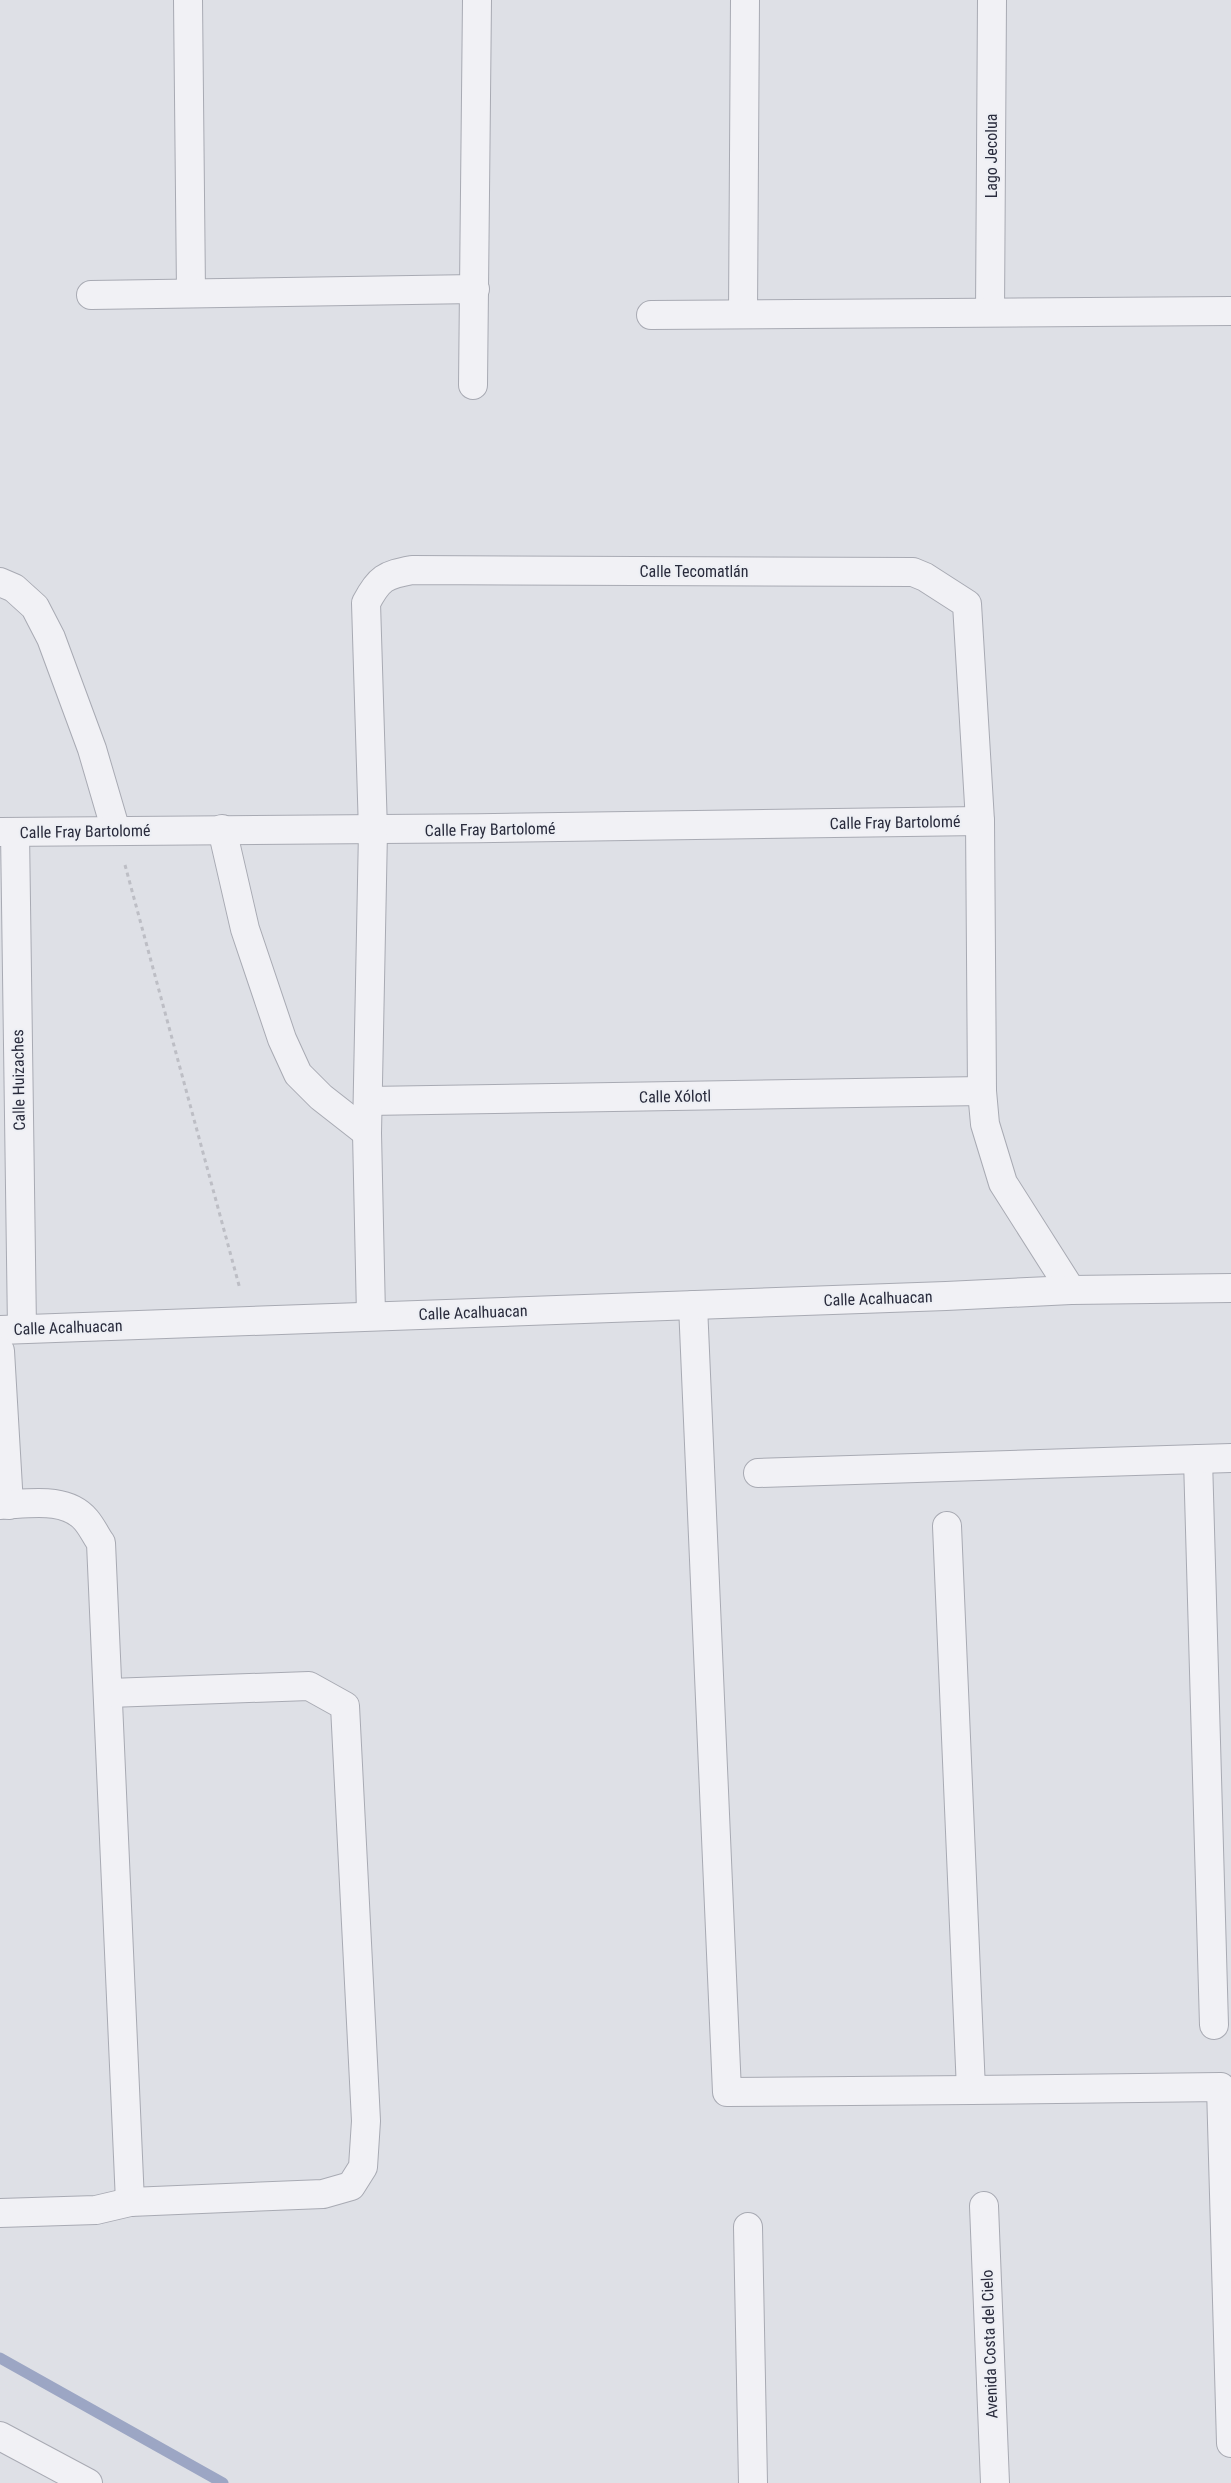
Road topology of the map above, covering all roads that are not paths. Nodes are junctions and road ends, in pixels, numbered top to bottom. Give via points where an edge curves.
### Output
1 (188, 0) edge
2 (477, 0) edge
3 (745, 0) edge
4 (992, 0) edge
5 (475, 289) junction
6 (190, 292) junction
7 (91, 295) dead end
8 (1231, 310) edge
9 (990, 312) junction
10 (743, 314) junction
11 (651, 315) dead end
12 (473, 385) dead end
13 (0, 582) edge
14 (980, 821) junction
15 (222, 829) junction
16 (116, 831) junction
17 (373, 831) junction
18 (8, 832) edge
19 (982, 1091) junction
20 (368, 1101) junction
21 (367, 1133) junction
22 (1231, 1288) edge
23 (1071, 1290) junction
24 (693, 1305) junction
25 (371, 1315) junction
26 (11, 1329) edge
27 (0, 1351) edge
28 (1231, 1458) edge
29 (1198, 1459) junction
30 (758, 1473) dead end
31 (5, 1505) edge
32 (947, 1526) dead end
33 (109, 1693) junction
34 (1214, 2025) dead end
35 (971, 2090) junction
36 (130, 2202) junction
37 (984, 2206) dead end
38 (0, 2214) edge
39 (748, 2227) dead end
40 (0, 2436) edge
41 (1231, 2443) edge
42 (72, 2479) edge
43 (753, 2483) edge
44 (995, 2483) edge

1 - 6 street
2 - 5 street
3 - 10 street
4 - 9 street, Lago Jecolua
5 - 6 street
5 - 12 street
6 - 7 street
8 - 9 street
9 - 10 street
10 - 11 street
13 - 16 street via 14,588 35,608 50,638 92,749
14 - 17 street, Calle Fray Bartolomé
14 - 17 street, Calle Tecomatlán via 967,604 926,577 913,572 412,570 389,574 376,584 366,603
14 - 19 street
15 - 16 street, Calle Fray Bartolomé
15 - 17 street, Calle Fray Bartolomé
15 - 21 street via 245,929 282,1038 298,1074 321,1097
16 - 18 street, Calle Fray Bartolomé
17 - 20 street, Calle Tecomatlán
18 - 26 street, Calle Huizaches
19 - 20 street, Calle Xólotl
19 - 23 street via 985,1124 1003,1183
20 - 21 street, Calle Tecomatlán
21 - 25 street, Calle Tecomatlán
22 - 23 street, Calle Acalhuacan
23 - 24 street, Calle Acalhuacan
24 - 25 street, Calle Acalhuacan
24 - 35 street via 727,2092
25 - 26 street, Calle Acalhuacan
27 - 31 street
28 - 29 street
29 - 30 street
29 - 34 street
31 - 33 street via 70,1507 86,1519 101,1543
32 - 35 street
33 - 36 street
33 - 36 street via 309,1686 345,1706 366,2121 363,2167 351,2186 322,2194
35 - 41 street via 1221,2087
36 - 38 street via 96,2210
37 - 44 street, Avenida Costa del Cielo
39 - 43 street
40 - 42 street

